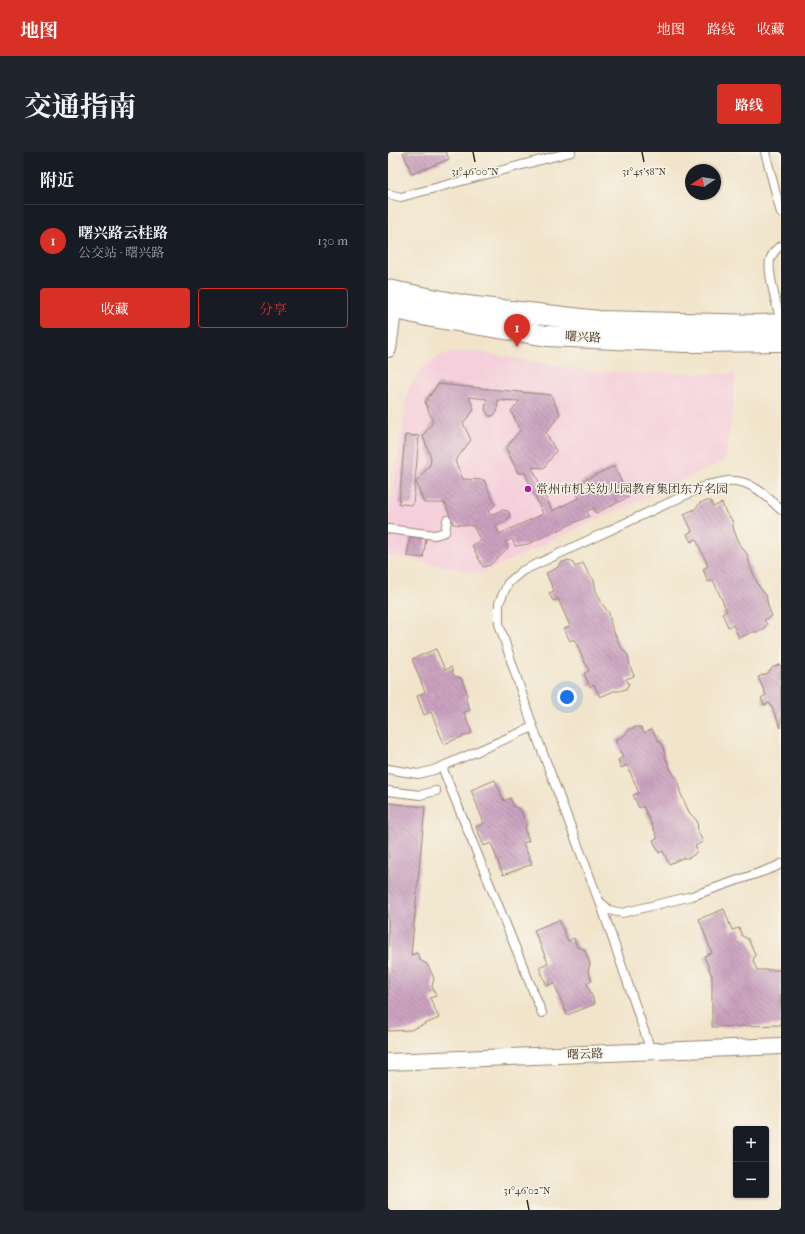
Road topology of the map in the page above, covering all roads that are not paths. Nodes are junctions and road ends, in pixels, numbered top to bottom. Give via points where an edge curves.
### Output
1 (571, 152) edge
2 (765, 152) edge
3 (388, 194) edge
4 (781, 213) edge
5 (781, 246) edge
6 (391, 299) edge
7 (781, 323) edge
8 (781, 341) edge
9 (388, 349) edge
10 (781, 510) edge
11 (447, 520) dead end
12 (388, 529) edge
13 (533, 727) junction
14 (442, 766) junction
15 (388, 770) edge
16 (388, 791) edge
17 (436, 791) dead end
18 (781, 864) edge
19 (599, 901) junction
20 (542, 1013) dead end
21 (781, 1046) edge
22 (651, 1051) junction
23 (388, 1062) edge

1 - 3 lane via 401,197
2 - 4 lane
5 - 7 lane via 775,249 769,271
6 - 7 street, 曙兴路 via 599,321 760,325
6 - 8 street, 曙兴路 via 432,317 547,336 686,342
6 - 9 street
10 - 13 lane via 766,494 747,484 730,481 707,485 522,571 508,583 499,603 499,624
11 - 12 lane via 445,532 435,535
13 - 14 lane
13 - 19 lane
14 - 15 lane via 418,774
14 - 20 lane
16 - 17 lane via 420,795
18 - 19 lane via 692,896 622,913 609,910
19 - 22 lane
21 - 22 street, 曙云路
22 - 23 street, 曙云路

